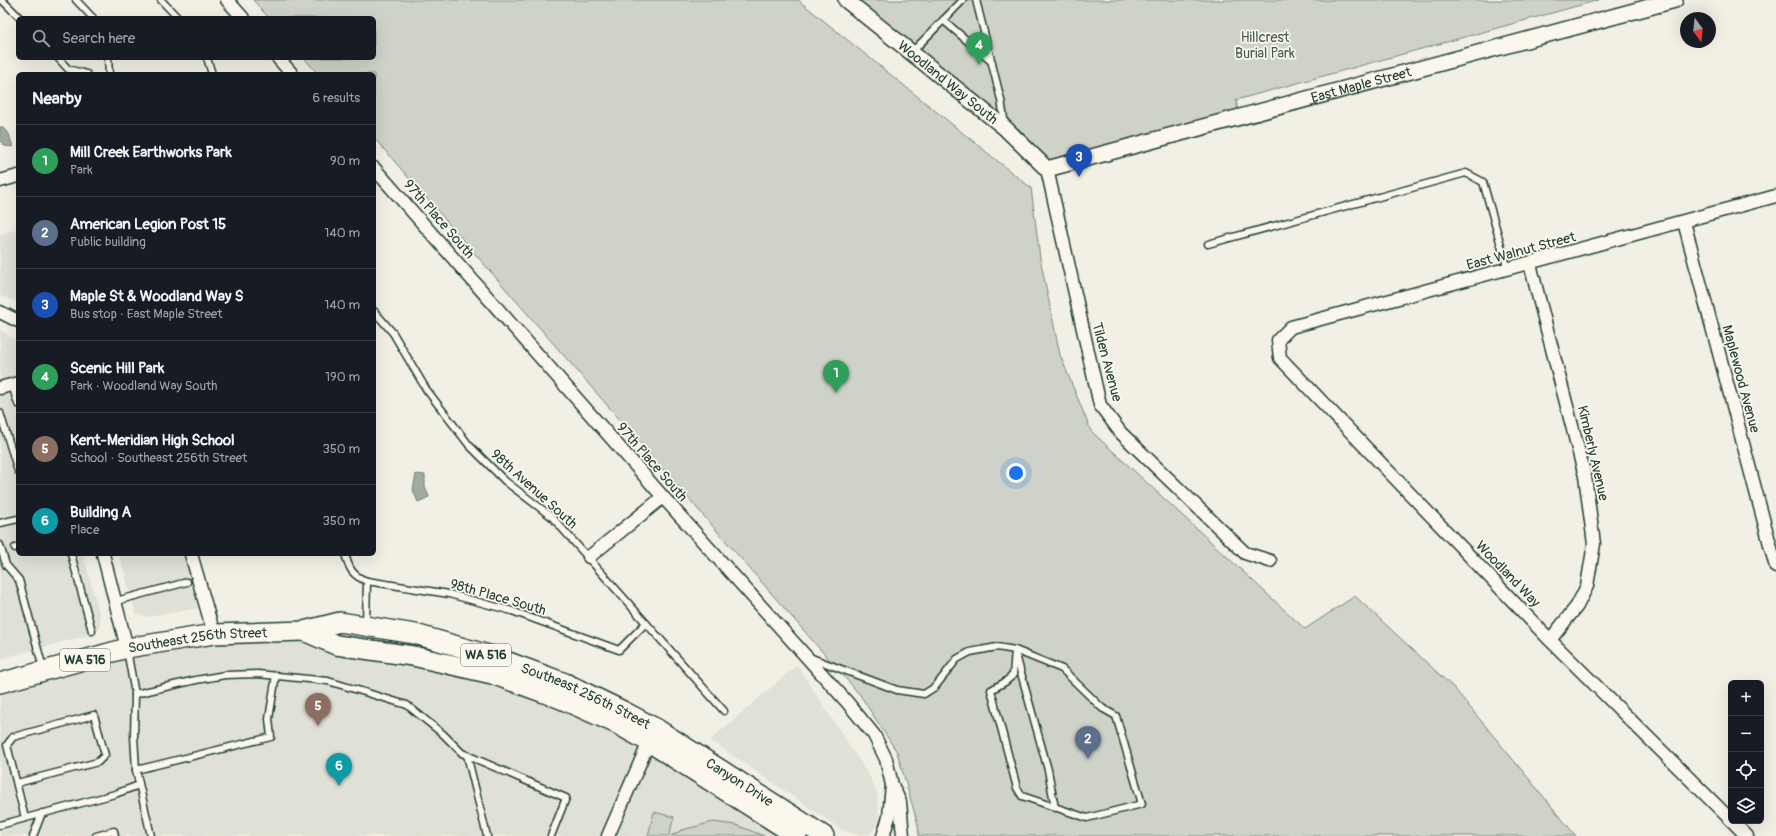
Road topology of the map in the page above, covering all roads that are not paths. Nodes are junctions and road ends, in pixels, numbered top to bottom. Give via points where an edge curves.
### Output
1 (2, 0) edge
2 (76, 0) edge
3 (161, 0) edge
4 (227, 0) edge
5 (846, 0) edge
6 (963, 0) edge
7 (976, 0) edge
8 (1676, 0) edge
9 (18, 16) edge
10 (91, 16) edge
11 (176, 16) edge
12 (237, 16) edge
13 (943, 20) junction
14 (912, 52) junction
15 (60, 60) edge
16 (108, 60) edge
17 (208, 60) edge
18 (280, 60) edge
19 (992, 62) junction
20 (79, 72) edge
21 (109, 72) edge
22 (212, 72) edge
23 (290, 72) edge
24 (1006, 128) junction
25 (1047, 168) junction
26 (376, 170) edge
27 (16, 177) edge
28 (0, 181) edge
29 (1776, 196) edge
30 (1684, 222) junction
31 (1208, 244) dead end
32 (1530, 264) junction
33 (1508, 270) junction
34 (0, 312) edge
35 (376, 313) edge
36 (16, 320) edge
37 (1278, 340) joint
38 (15, 384) edge
39 (0, 388) edge
40 (0, 413) edge
41 (16, 465) edge
42 (663, 498) junction
43 (16, 519) edge
44 (0, 523) edge
45 (0, 545) edge
46 (72, 556) edge
47 (104, 556) edge
48 (192, 556) edge
49 (346, 556) edge
50 (589, 557) junction
51 (1270, 561) dead end
52 (1776, 567) edge
53 (367, 581) junction
54 (187, 582) dead end
55 (116, 601) junction
56 (646, 623) junction
57 (366, 626) junction
58 (92, 631) dead end
59 (304, 631) junction
60 (214, 634) junction
61 (1550, 640) junction
62 (127, 648) junction
63 (1015, 650) junction
64 (806, 655) junction
65 (44, 672) junction
66 (276, 675) junction
67 (0, 683) edge
68 (135, 694) junction
69 (724, 711) dead end
70 (653, 735) junction
71 (467, 755) junction
72 (136, 770) junction
73 (17, 783) junction
74 (139, 785) junction
75 (892, 785) junction
76 (1055, 808) junction
77 (42, 814) junction
78 (25, 818) junction
79 (1728, 818) edge
80 (1734, 824) edge
81 (0, 825) edge
82 (33, 836) edge
83 (96, 836) edge
84 (115, 836) edge
85 (151, 836) edge
86 (487, 836) edge
87 (551, 836) edge
88 (608, 836) edge
89 (797, 836) edge
90 (824, 836) edge
91 (883, 836) edge
92 (903, 836) edge
93 (1747, 836) edge

1 - 9 lane
2 - 10 lane
3 - 11 lane
4 - 12 street
5 - 14 street, Woodland Way South
6 - 13 lane
7 - 19 lane
8 - 25 street, East Maple Street
13 - 14 lane
13 - 19 lane
14 - 24 street, Woodland Way South
15 - 20 lane via 68,69
16 - 21 lane
17 - 22 lane
18 - 23 street
19 - 24 lane
24 - 25 street, Woodland Way South
25 - 51 street, Tilden Avenue via 1100,405 1121,433 1245,553
26 - 42 street, 97th Place South
27 - 28 street
29 - 30 street, East Walnut Street
30 - 32 street, East Walnut Street
30 - 52 street, Maplewood Avenue
31 - 33 lane via 1466,173 1483,182
32 - 33 street, East Walnut Street
32 - 61 street, Kimberly Avenue via 1584,476 1594,544 1587,586 1577,606
33 - 37 street, East Walnut Street via 1291,327
34 - 36 street
35 - 50 lane, 98th Avenue South via 393,333 426,388 469,445 505,481 552,517
37 - 61 street, Woodland Way via 1280,358
38 - 39 street
40 - 41 lane
42 - 50 street
42 - 64 street, 97th Place South
43 - 44 lane
45 - 65 lane via 6,565 19,580
46 - 58 lane
47 - 55 street
48 - 60 street
49 - 53 lane, 98th Place South via 349,569 358,578
50 - 56 lane, 98th Avenue South
53 - 56 lane, 98th Place South via 456,596 512,611 619,650
53 - 57 lane
54 - 55 lane
55 - 62 street
56 - 69 lane, 98th Avenue South
57 - 59 main road, Southeast 256th Street / WA 516 via 340,622
57 - 70 main road, Southeast 256th Street / WA 516 via 416,634 492,656 565,683
59 - 60 main road, Southeast 256th Street / WA 516
59 - 70 main road, Southeast 256th Street / WA 516 via 336,645 413,656 492,674 561,699 615,723
60 - 62 main road, Southeast 256th Street / WA 516
61 - 79 street, Woodland Way
62 - 65 main road, Southeast 256th Street / WA 516
62 - 68 lane
63 - 64 lane via 997,647 970,652 957,659 935,687 924,694 897,690
63 - 76 lane via 1048,770
63 - 76 lane via 1013,675 991,690 1017,788 1022,796
63 - 76 lane via 1062,669 1102,708 1116,716 1142,804 1087,818
64 - 75 street, 97th Place South via 874,735 886,759
65 - 67 main road, Southeast 256th Street / WA 516
66 - 68 lane via 225,675
66 - 71 lane via 328,682 407,706
66 - 72 lane via 269,719 271,737
68 - 72 lane
70 - 88 street
70 - 89 main road, Canyon Drive / WA 516
70 - 90 main road, Canyon Drive / WA 516
71 - 86 lane
71 - 87 lane via 566,798
72 - 74 lane
73 - 73 lane via 8,741 13,737 94,715 105,755 102,759
73 - 78 lane
74 - 77 lane
74 - 85 lane
75 - 91 street, 97th Place South
75 - 92 street, 97th Place South via 900,802
77 - 78 lane
77 - 82 lane
78 - 81 lane
80 - 93 street, Woodland Way
83 - 84 lane via 114,831

